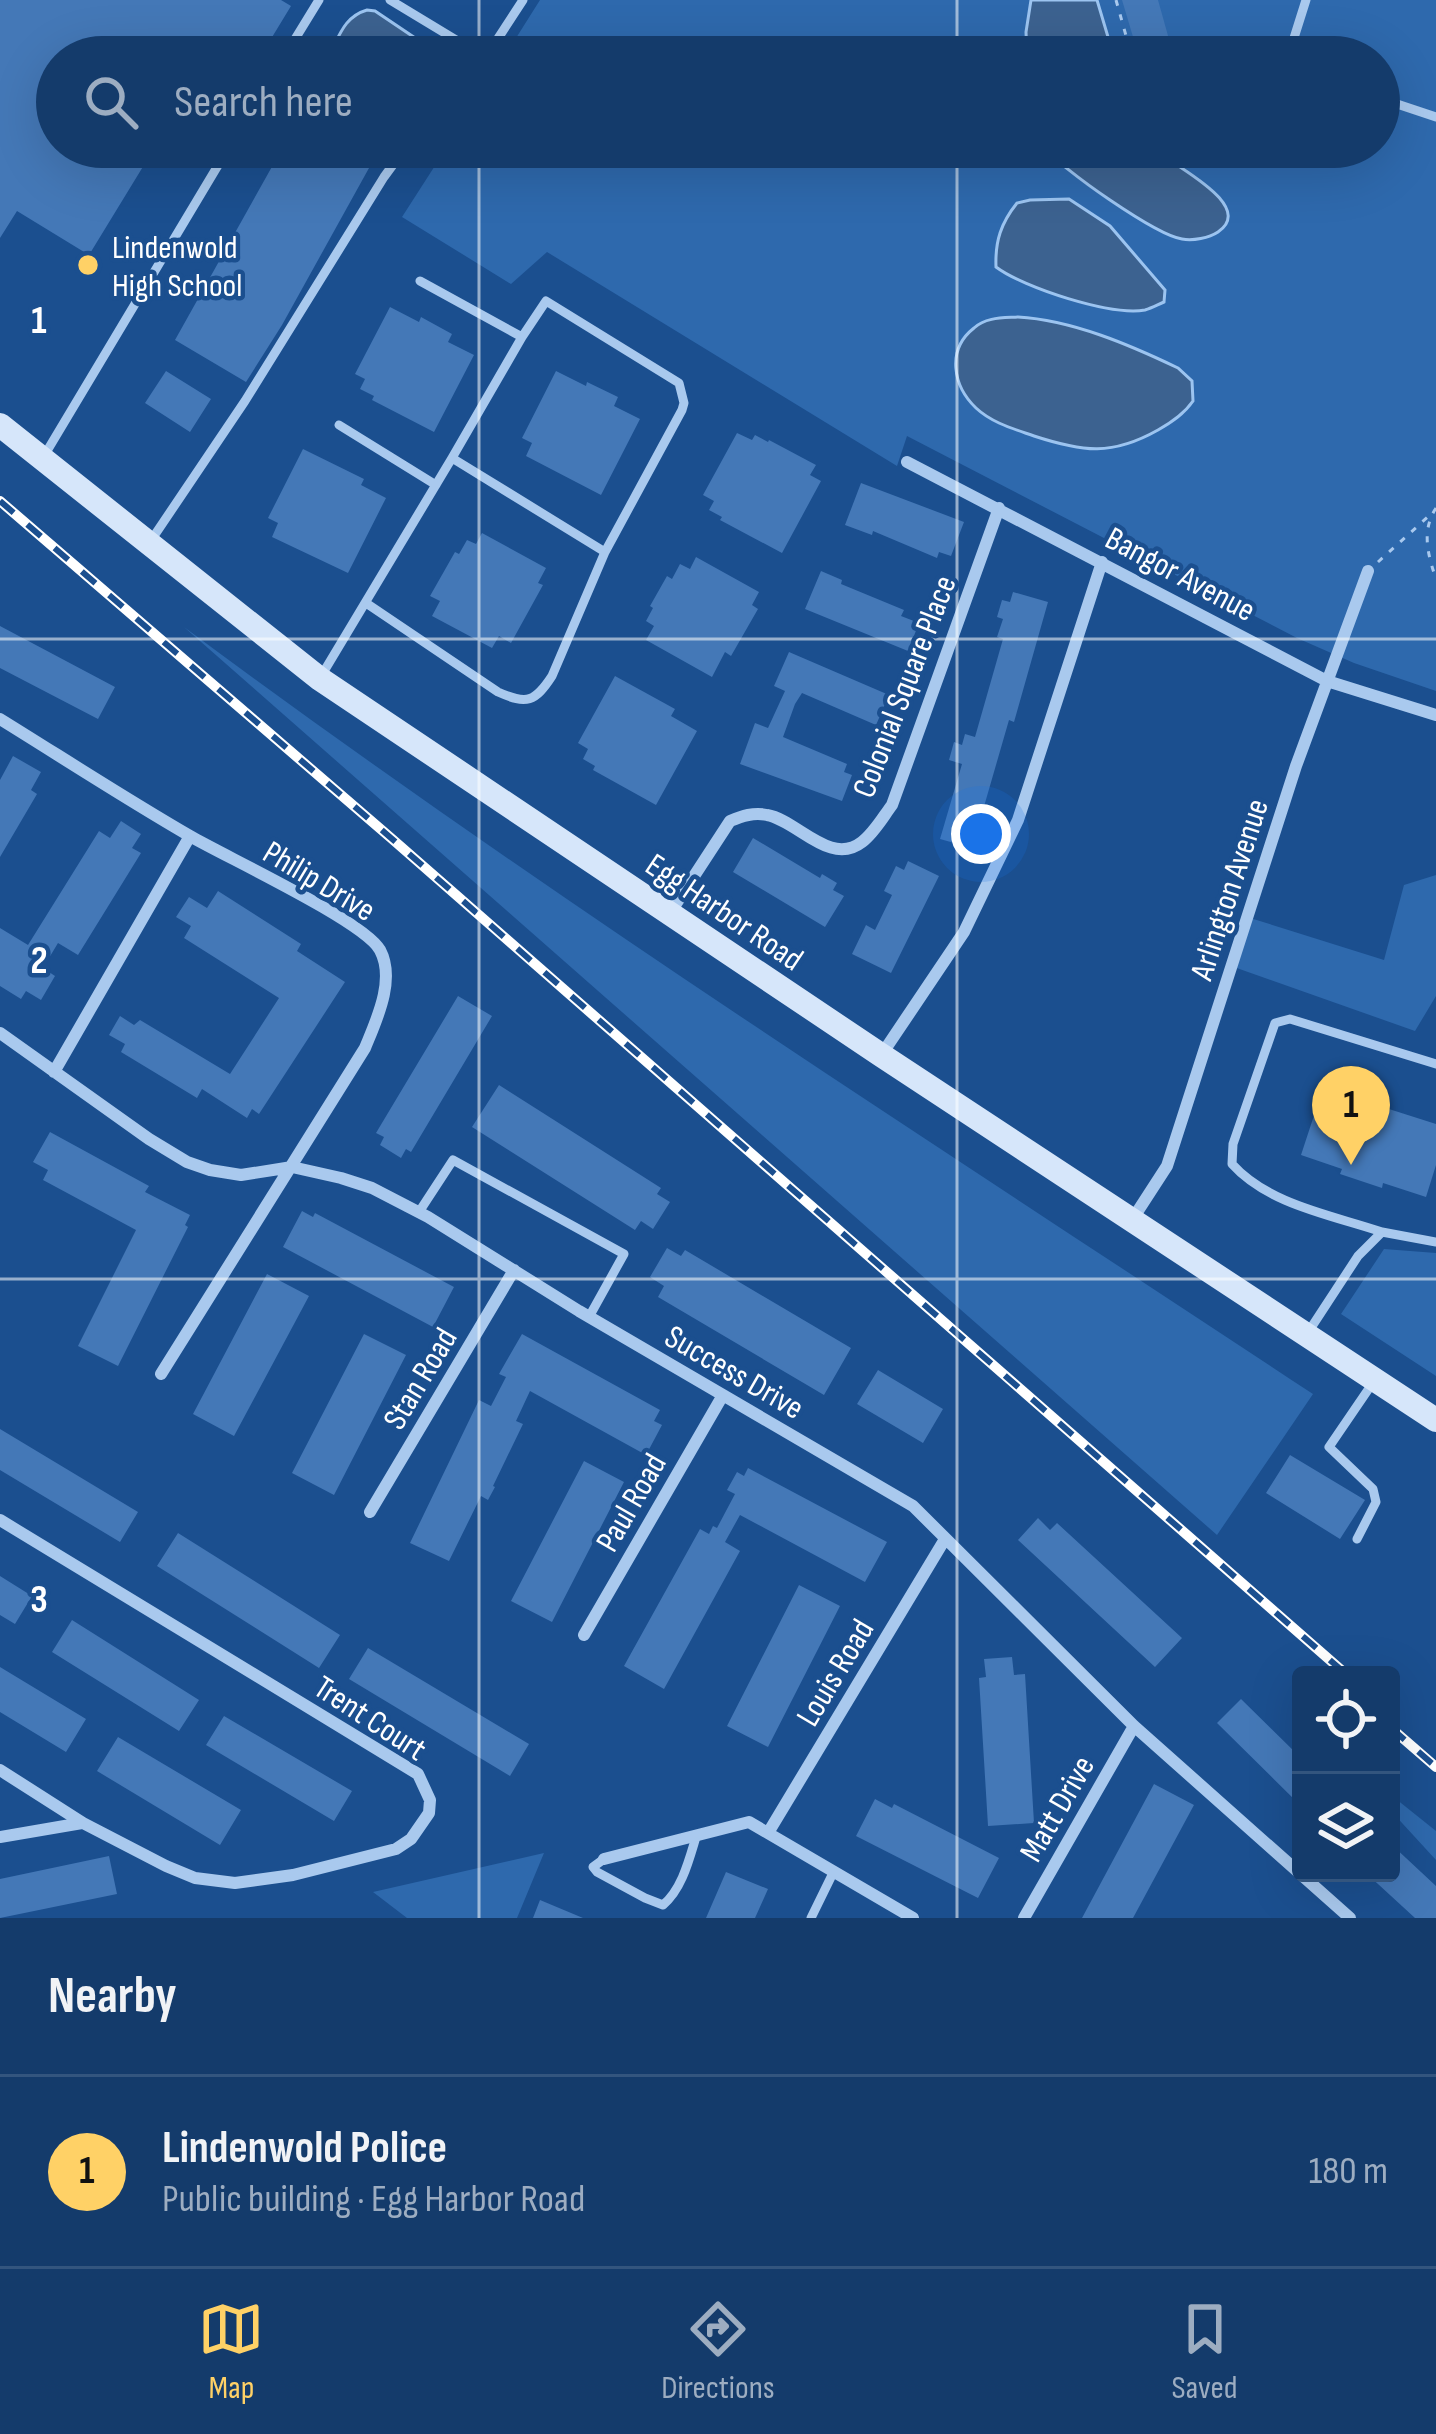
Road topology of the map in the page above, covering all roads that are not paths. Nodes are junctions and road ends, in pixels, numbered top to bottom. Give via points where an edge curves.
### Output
1 (319, 0) edge
2 (390, 0) edge
3 (524, 0) edge
4 (1306, 0) edge
5 (297, 36) edge
6 (448, 36) edge
7 (500, 36) edge
8 (1295, 36) edge
9 (1400, 105) edge
10 (1436, 117) edge
11 (217, 168) edge
12 (391, 168) edge
13 (420, 280) dead end
14 (522, 337) junction
15 (0, 424) edge
16 (339, 425) dead end
17 (452, 458) junction
18 (43, 459) junction
19 (907, 462) dead end
20 (436, 485) junction
21 (1000, 508) junction
22 (149, 543) junction
23 (605, 552) junction
24 (1102, 562) junction
25 (1368, 571) road end
26 (366, 603) junction
27 (320, 679) junction
28 (1327, 680) junction
29 (1436, 715) edge
30 (0, 719) edge
31 (190, 836) junction
32 (669, 914) junction
33 (0, 1033) edge
34 (881, 1055) junction
35 (1436, 1064) edge
36 (54, 1072) junction
37 (292, 1167) junction
38 (419, 1212) junction
39 (1132, 1220) junction
40 (1382, 1232) junction
41 (1436, 1242) edge
42 (514, 1270) junction
43 (589, 1317) junction
44 (1307, 1334) junction
45 (161, 1374) dead end
46 (1375, 1379) junction
47 (723, 1395) junction
48 (1436, 1420) edge
49 (370, 1512) dead end
50 (0, 1520) edge
51 (945, 1539) junction
52 (1357, 1539) dead end
53 (584, 1635) dead end
54 (1134, 1726) junction
55 (0, 1770) edge
56 (83, 1823) junction
57 (768, 1833) junction
58 (0, 1837) edge
59 (696, 1837) junction
60 (604, 1858) joint
61 (833, 1873) junction
62 (811, 1918) edge
63 (913, 1918) edge
64 (1024, 1918) edge
65 (1350, 1918) edge

1 - 5 lane
2 - 6 lane
3 - 7 lane
4 - 8 lane
9 - 10 lane
11 - 18 lane
12 - 22 lane
13 - 14 lane
14 - 17 lane
14 - 23 lane via 546,301 682,388 682,410
15 - 18 street, Egg Harbor Road
16 - 20 lane
17 - 20 lane
17 - 23 lane
18 - 22 street, Egg Harbor Road
19 - 21 street, Bangor Avenue
20 - 26 lane
21 - 24 street, Bangor Avenue
21 - 32 street, Colonial Square Place via 892,805 863,842 831,849 770,814 744,814 730,821
22 - 27 street, Egg Harbor Road
23 - 26 lane via 552,676 528,700 497,692
24 - 28 street, Bangor Avenue
24 - 34 street via 1018,820 964,932
25 - 28 street, Arlington Avenue
26 - 27 lane
27 - 32 street, Egg Harbor Road
28 - 29 street, Bangor Avenue
28 - 39 street, Arlington Avenue via 1166,1166
30 - 31 street, Philip Drive
31 - 36 street
31 - 37 street, Philip Drive via 379,947 384,1001
32 - 34 street, Egg Harbor Road
33 - 36 street, Success Drive
34 - 39 street, Egg Harbor Road
35 - 40 lane via 1290,1019 1275,1023 1233,1144 1232,1164 1249,1183
36 - 37 street, Success Drive via 187,1162 241,1175
37 - 38 street, Success Drive via 372,1188
37 - 45 street, Philip Drive
38 - 42 street, Success Drive
38 - 43 lane via 453,1160 624,1254
39 - 44 street, Egg Harbor Road
40 - 41 lane
40 - 44 lane
42 - 43 street, Success Drive
42 - 49 street, Stan Road
43 - 47 street, Success Drive
44 - 46 street, Egg Harbor Road
46 - 48 street, Egg Harbor Road
46 - 52 lane via 1329,1448 1373,1489 1376,1502
47 - 51 street, Success Drive via 913,1506
47 - 53 street, Paul Road
50 - 56 street, Trent Court via 418,1774 430,1800 422,1826 396,1849 235,1883 195,1878
51 - 54 street, Success Drive
51 - 57 street, Louis Road
54 - 64 street, Matt Drive
54 - 65 street, Success Drive
55 - 56 street, Trent Court
56 - 58 street
57 - 59 street via 748,1822
57 - 61 street
59 - 60 street
59 - 60 lane via 663,1905 597,1872
61 - 62 lane
61 - 63 street

